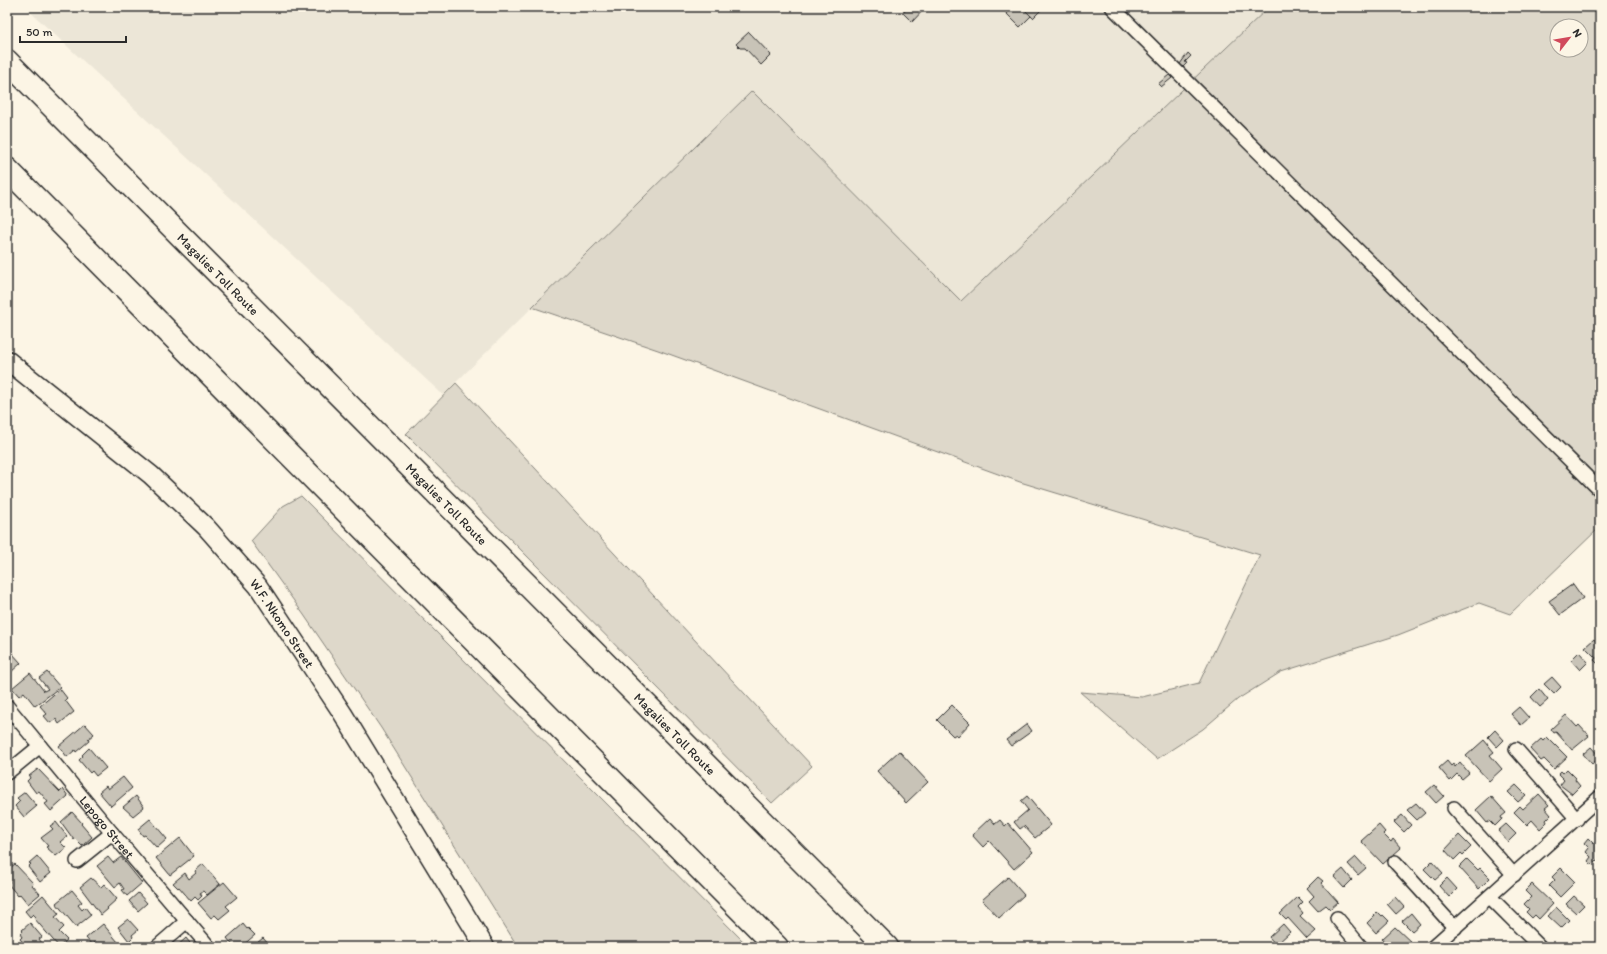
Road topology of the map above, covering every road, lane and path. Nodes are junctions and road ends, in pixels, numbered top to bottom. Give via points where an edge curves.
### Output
1 (1112, 7) edge
2 (7, 61) edge
3 (7, 169) edge
4 (7, 360) edge
5 (1600, 490) edge
6 (7, 706) edge
7 (40, 746) junction
8 (1516, 749) dead end
9 (7, 773) edge
10 (1600, 797) edge
11 (1454, 808) dead end
12 (1577, 819) junction
13 (112, 833) junction
14 (77, 861) dead end
15 (1395, 862) dead end
16 (1514, 875) junction
17 (1490, 897) junction
18 (1337, 918) dead end
19 (187, 921) junction
20 (1455, 928) junction
21 (157, 947) edge
22 (209, 947) edge
23 (485, 947) edge
24 (777, 947) edge
25 (887, 947) edge
26 (1361, 947) edge
27 (1433, 947) edge
28 (1540, 947) edge

1 - 5 street
2 - 25 highway, Magalies Toll Route
3 - 24 highway
4 - 23 main road, W.F. Nkomo Street via 151,475 206,527 258,586 343,714
6 - 7 street, Lepogo Street
7 - 9 street
7 - 13 street, Lepogo Street
8 - 12 street
10 - 12 street
11 - 16 street
12 - 16 street
13 - 14 street
13 - 19 street, Lepogo Street
15 - 20 street
16 - 17 street
17 - 20 street
17 - 28 street
18 - 26 street
19 - 21 street
19 - 22 street, Lepogo Street
20 - 27 street

